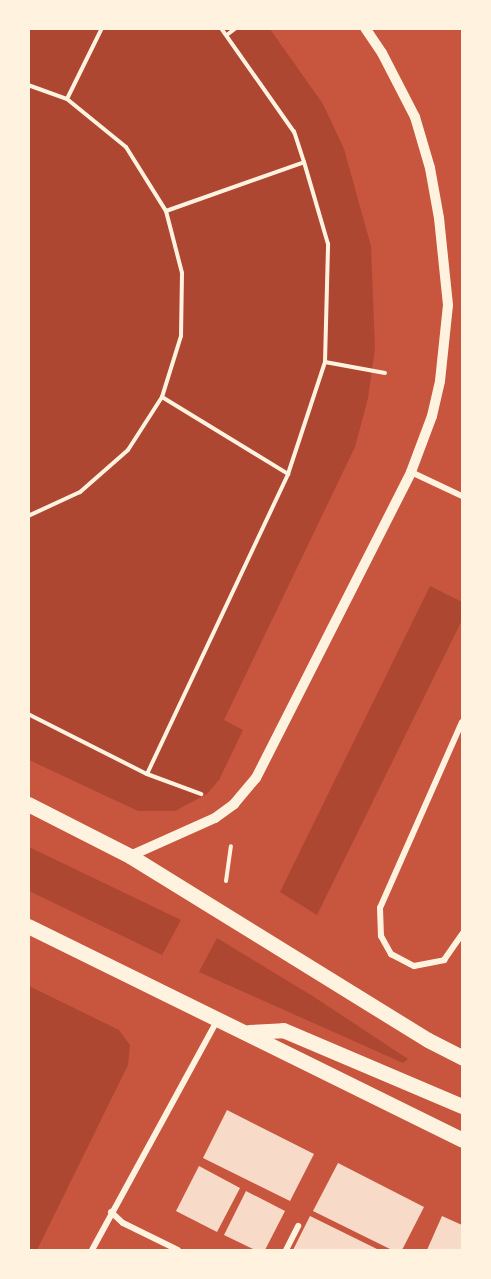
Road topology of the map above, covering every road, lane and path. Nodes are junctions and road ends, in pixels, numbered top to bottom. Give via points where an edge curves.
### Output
1 (102, 28) edge
2 (221, 28) edge
3 (236, 28) edge
4 (365, 28) edge
5 (228, 34) junction
6 (28, 85) edge
7 (67, 99) junction
8 (304, 162) junction
9 (166, 211) junction
10 (326, 362) junction
11 (385, 373) dead end
12 (162, 397) junction
13 (411, 472) junction
14 (288, 474) junction
15 (462, 496) edge
16 (28, 516) edge
17 (28, 714) edge
18 (462, 722) edge
19 (147, 774) junction
20 (202, 795) dead end
21 (28, 804) edge
22 (231, 846) dead end
23 (130, 856) junction
24 (226, 880) dead end
25 (28, 926) edge
26 (462, 934) edge
27 (219, 1018) junction
28 (249, 1032) junction
29 (462, 1057) edge
30 (462, 1106) edge
31 (462, 1140) edge
32 (111, 1212) junction
33 (298, 1226) dead end
34 (92, 1251) edge
35 (178, 1251) edge
36 (286, 1251) edge

1 - 7 path
2 - 5 path
3 - 5 path
4 - 13 street via 382,53 418,127 439,218 447,294 440,381 432,417
5 - 8 path via 294,132
6 - 7 path
7 - 9 path via 126,147
8 - 9 path
8 - 10 path via 328,244
9 - 12 path via 182,273 181,326
10 - 11 path
10 - 14 path
12 - 14 path
12 - 16 path via 128,450 80,492
13 - 15 street
13 - 23 street via 256,778 234,804 215,818
14 - 19 path
17 - 19 path
18 - 26 street via 380,908 381,936 391,954 414,966 444,960
19 - 20 path
21 - 23 main road
22 - 24 path
23 - 29 main road via 428,1040
25 - 27 main road
27 - 28 main road
27 - 32 street
28 - 30 main road via 283,1030
28 - 31 main road
32 - 34 street
32 - 35 street via 123,1223
33 - 36 street

